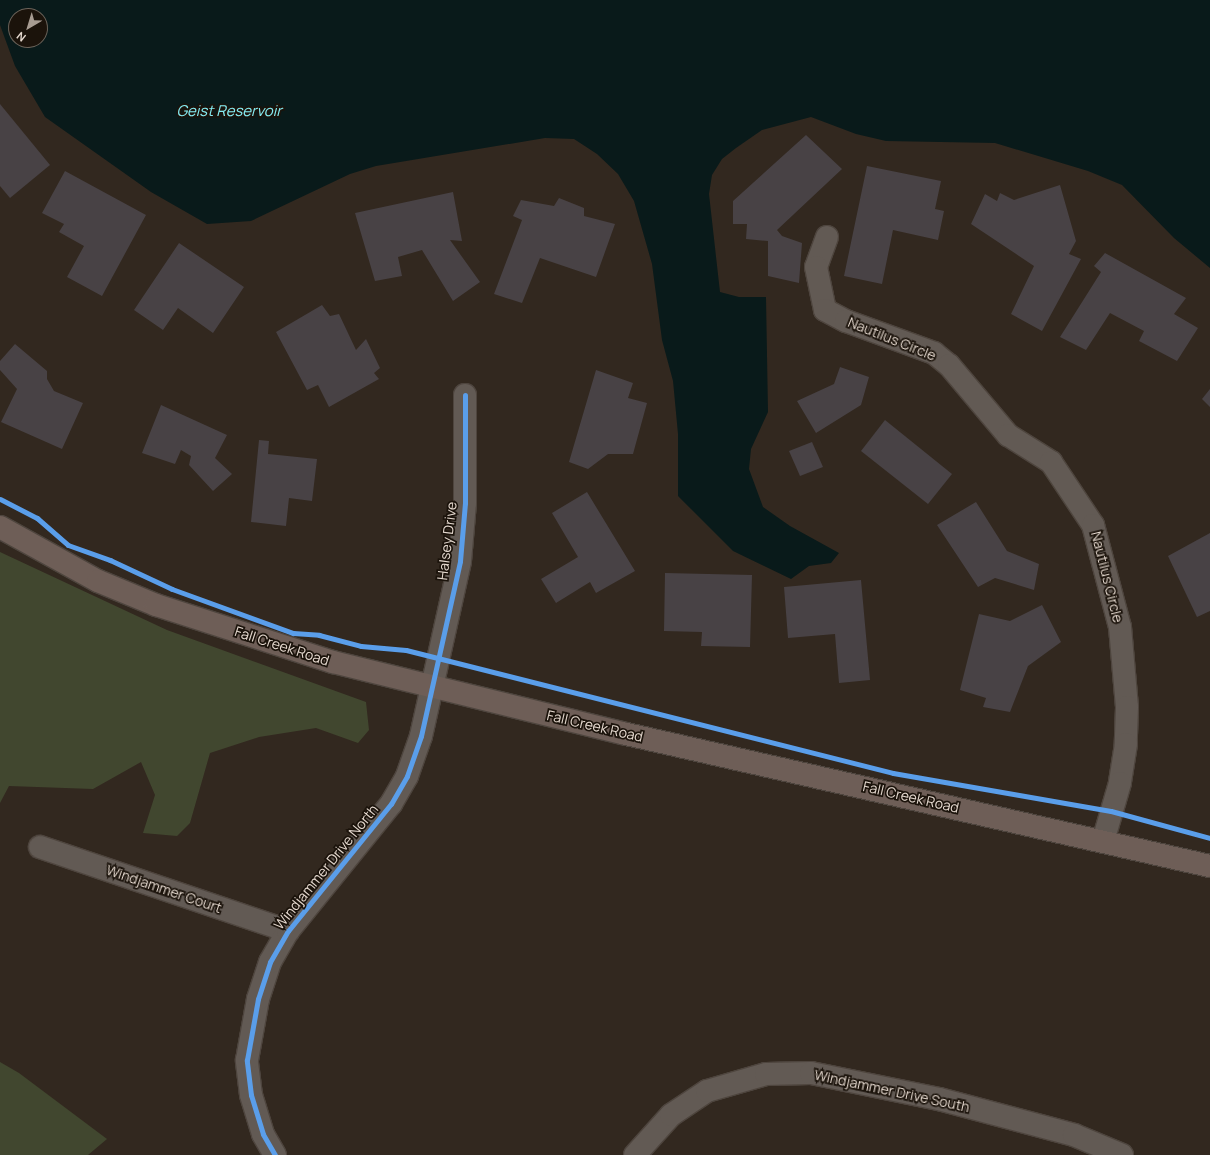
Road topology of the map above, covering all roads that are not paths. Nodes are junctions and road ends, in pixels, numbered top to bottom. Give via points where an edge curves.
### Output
1 (827, 237) dead end
2 (465, 395) dead end
3 (0, 527) edge
4 (432, 687) junction
5 (1103, 841) junction
6 (40, 847) dead end
7 (1210, 866) edge
8 (288, 931) junction
9 (275, 1155) edge
10 (635, 1155) edge
11 (1122, 1155) edge

1 - 5 street, Nautilus Circle via 816,268 826,310 846,321 934,353 949,365 1008,435 1051,462 1093,525 1120,627 1126,667 1126,744 1120,783
2 - 4 street, Halsey Drive via 465,503 460,561
3 - 4 main road, Fall Creek Road via 98,582 156,605 333,662
4 - 5 main road, Fall Creek Road via 622,733
4 - 8 street, Windjammer Drive North via 407,776 391,804
5 - 7 main road, Fall Creek Road
6 - 8 street, Windjammer Court
8 - 9 street, Windjammer Drive North via 270,962 258,999 247,1060 251,1095 263,1134
10 - 11 street, Windjammer Drive South via 671,1115 707,1091 766,1074 811,1073 939,1100 1074,1135

